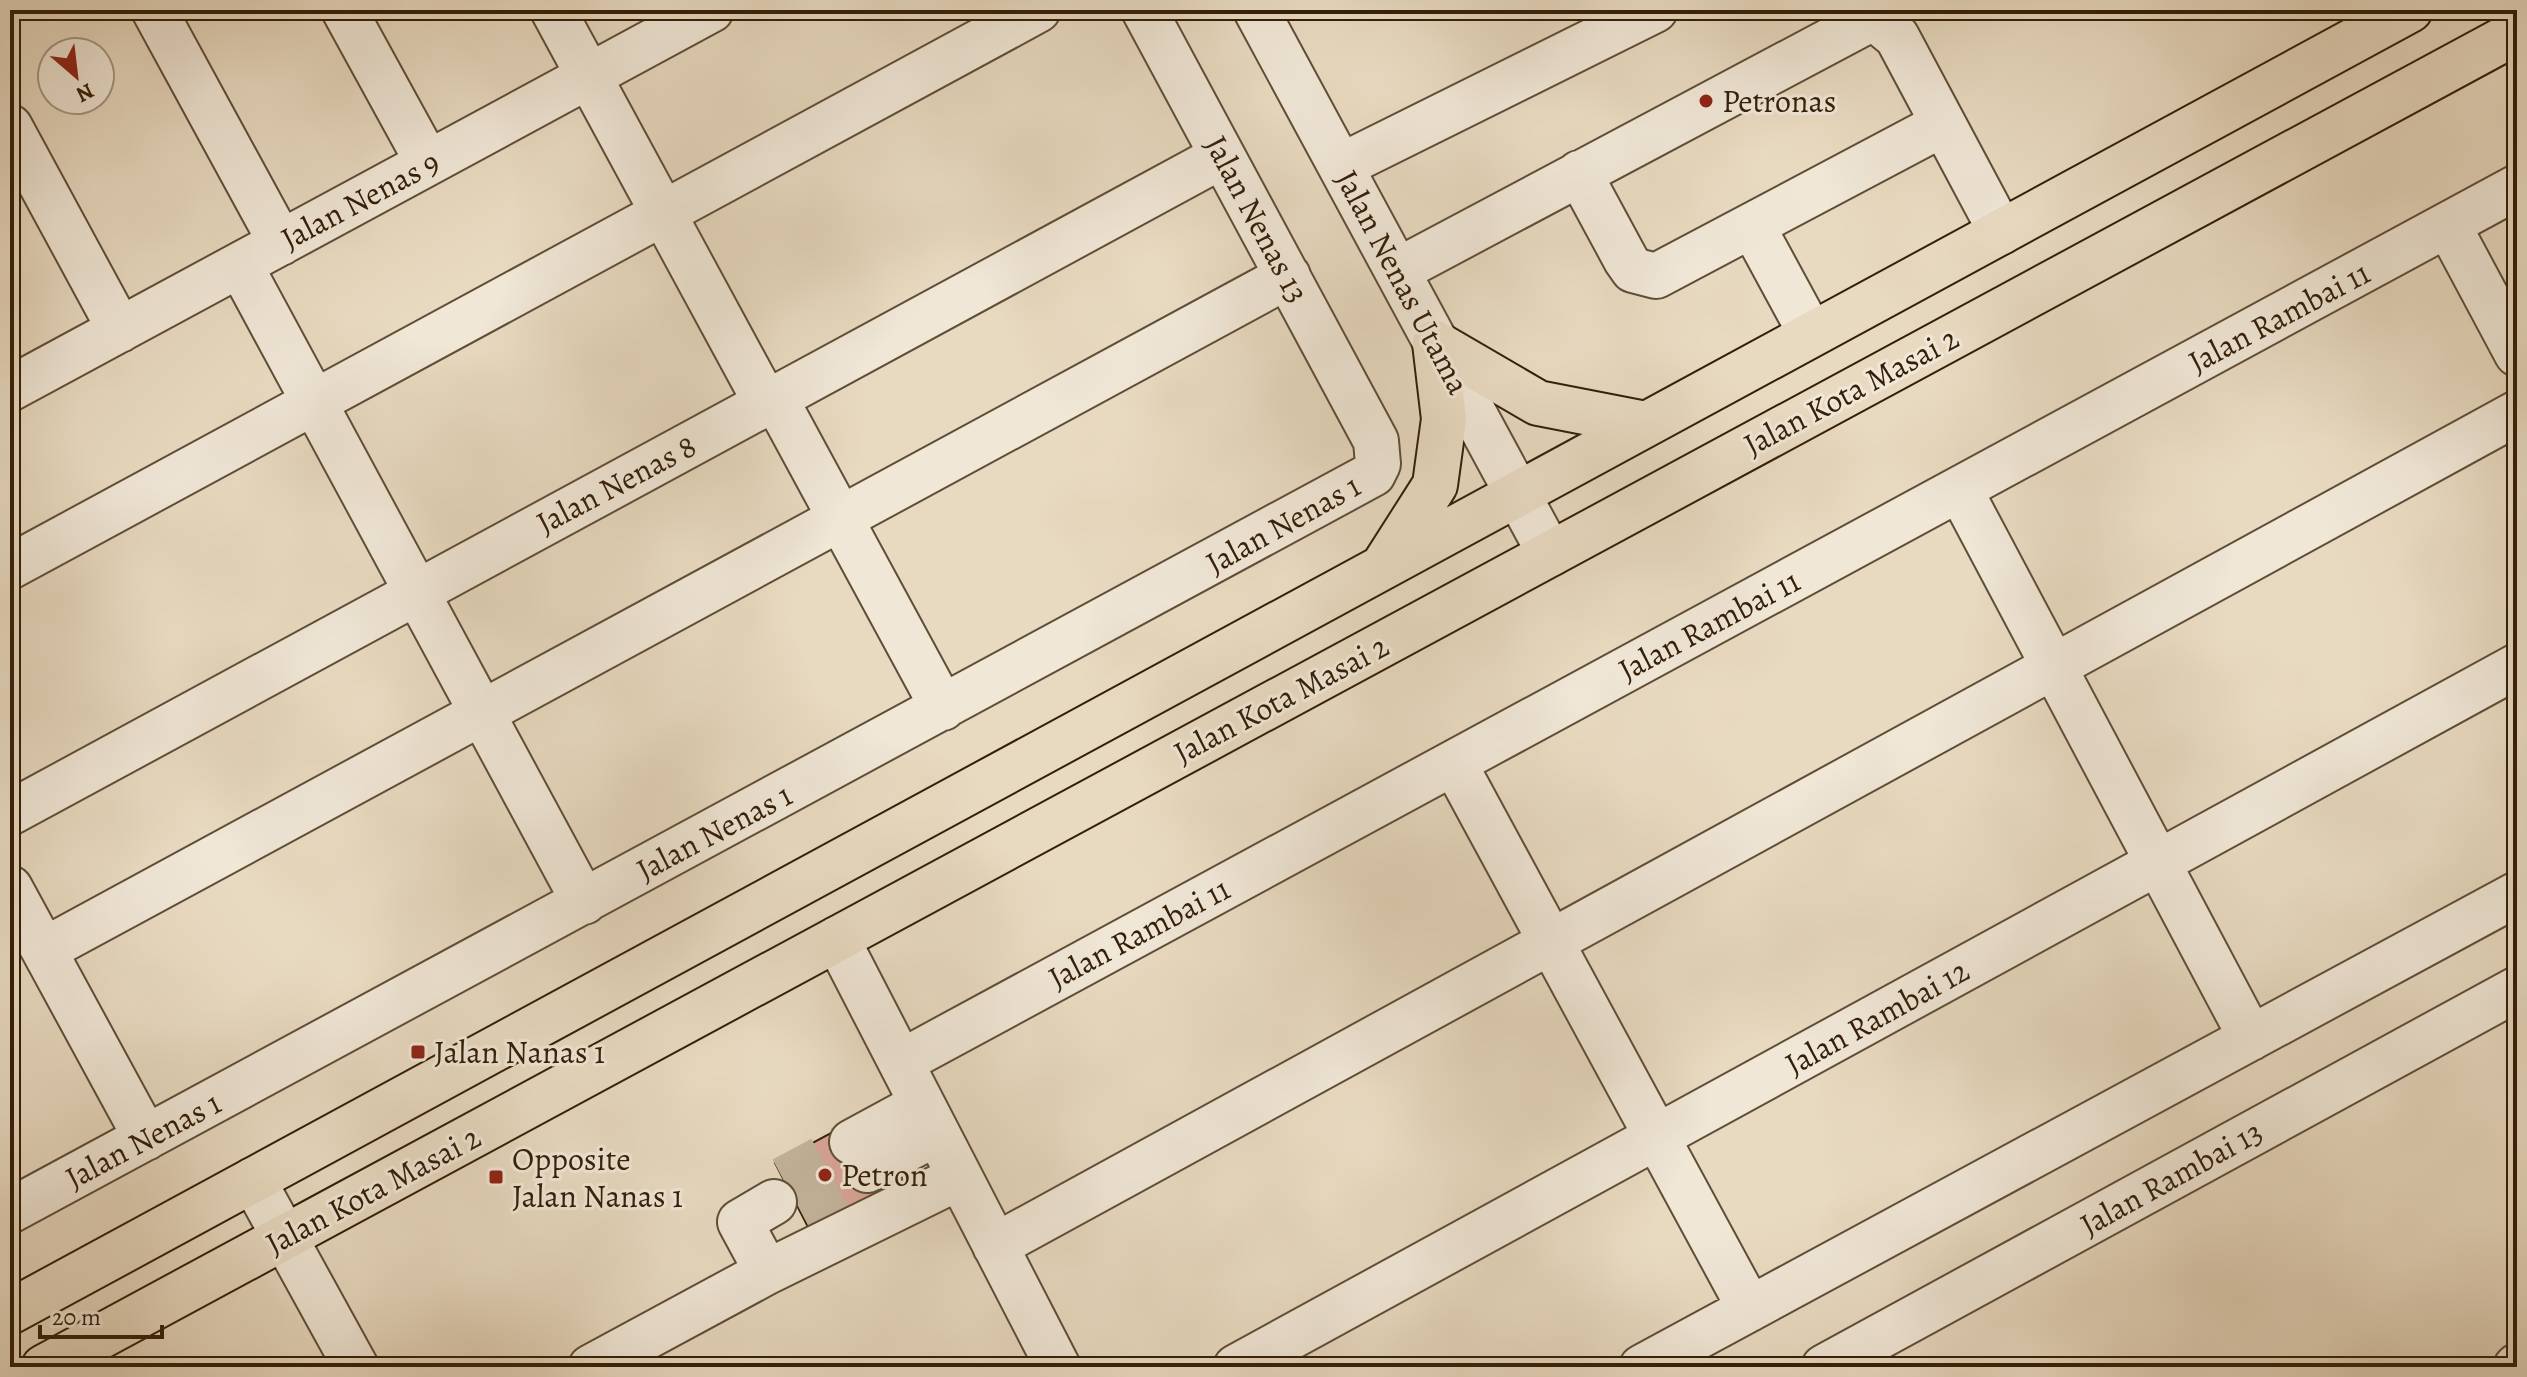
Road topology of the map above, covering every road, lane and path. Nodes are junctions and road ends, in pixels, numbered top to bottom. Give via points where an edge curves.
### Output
1 (154, 10) edge
2 (344, 10) edge
3 (553, 10) edge
4 (711, 10) edge
5 (1038, 10) edge
6 (1144, 10) edge
7 (1256, 10) edge
8 (1655, 10) edge
9 (2410, 10) edge
10 (1885, 19) edge
11 (2517, 32) edge
12 (589, 76) junction
13 (1943, 124) junction
14 (10, 127) edge
15 (1222, 156) junction
16 (428, 163) junction
17 (1341, 166) junction
18 (1579, 173) junction
19 (2517, 187) edge
20 (663, 213) junction
21 (2448, 225) junction
22 (1753, 227) junction
23 (2001, 232) junction
24 (281, 243) junction
25 (240, 265) junction
26 (1397, 271) junction
27 (1288, 276) junction
28 (120, 330) junction
29 (1811, 334) junction
30 (1435, 343) junction
31 (2517, 354) edge
32 (10, 389) edge
33 (770, 401) junction
34 (314, 403) junction
35 (2517, 413) edge
36 (1646, 424) junction
37 (1370, 429) joint
38 (1960, 490) junction
39 (1517, 494) junction
40 (840, 519) junction
41 (1550, 554) junction
42 (10, 567) edge
43 (1382, 568) junction
44 (417, 592) junction
45 (2054, 666) junction
46 (2517, 666) edge
47 (943, 708) junction
48 (482, 713) junction
49 (1454, 763) junction
50 (10, 813) edge
51 (2158, 863) junction
52 (10, 888) edge
53 (2517, 894) edge
54 (584, 902) junction
55 (837, 939) junction
56 (1552, 942) junction
57 (44, 950) junction
58 (2517, 989) edge
59 (2251, 1038) junction
60 (901, 1062) junction
61 (930, 1119) junction
62 (1658, 1136) junction
63 (146, 1138) junction
64 (860, 1156) tunnel mouth
65 (960, 1177) junction
66 (253, 1180) junction
67 (785, 1196) tunnel mouth
68 (10, 1211) edge
69 (286, 1237) junction
70 (995, 1246) junction
71 (767, 1272) junction
72 (1750, 1309) junction
73 (10, 1312) edge
74 (353, 1366) edge
75 (44, 1367) edge
76 (591, 1367) edge
77 (1058, 1367) edge
78 (1236, 1367) edge
79 (1642, 1367) edge
80 (1824, 1367) edge

1 - 24 street
2 - 16 street
3 - 12 street
4 - 12 street, Jalan Nenas 9
5 - 20 street
6 - 15 street, Jalan Nenas 13
7 - 17 street, Jalan Nenas Utama
8 - 17 street
9 - 23 main road, Jalan Kota Masai 2
10 - 13 street
10 - 18 street via 1856,24
11 - 41 main road, Jalan Kota Masai 2
12 - 16 street, Jalan Nenas 9
12 - 20 street
13 - 22 street
13 - 23 street
14 - 28 street
15 - 27 street, Jalan Nenas 13
15 - 33 street, Jalan Nenas 8
16 - 24 street, Jalan Nenas 9
17 - 26 street, Jalan Nenas Utama
18 - 22 street via 1626,260 1643,275 1667,272
18 - 26 street
19 - 21 street, Jalan Rambai 11
20 - 33 street
20 - 34 street
21 - 31 street
21 - 38 street, Jalan Rambai 11
22 - 29 street
23 - 29 main road, Jalan Kota Masai 2
24 - 25 street, Jalan Nenas 9
25 - 28 street, Jalan Nenas 9
25 - 34 street
26 - 30 street, Jalan Nenas Utama
27 - 37 street, Jalan Nenas 13
27 - 40 street
28 - 32 street, Jalan Nenas 9
29 - 36 main road, Jalan Kota Masai 2
30 - 36 main road via 1538,403
30 - 39 street, Jalan Nenas Utama
30 - 43 main road via 1444,419 1435,485
33 - 40 street
33 - 44 street, Jalan Nenas 8
34 - 42 street
34 - 44 street
35 - 45 street
36 - 39 main road, Jalan Kota Masai 2
37 - 47 street, Jalan Nenas 1 via 1378,464 1363,482
38 - 45 street
38 - 49 street, Jalan Rambai 11
39 - 41 street, Jalan Nenas Utama
39 - 43 main road, Jalan Kota Masai 2
40 - 47 street
40 - 48 street
41 - 55 main road, Jalan Kota Masai 2
43 - 66 main road, Jalan Kota Masai 2
44 - 48 street
44 - 50 street, Jalan Nenas 8
45 - 51 street
45 - 56 street
46 - 51 street, Jalan Rambai 12
47 - 54 street, Jalan Nenas 1
48 - 54 street
48 - 57 street
49 - 56 street
49 - 60 street, Jalan Rambai 11
51 - 59 street
51 - 62 street, Jalan Rambai 12
52 - 57 street
53 - 59 street
54 - 63 street, Jalan Nenas 1
55 - 60 street
55 - 69 main road, Jalan Kota Masai 2
56 - 62 street
56 - 70 street
57 - 63 street
58 - 80 street, Jalan Rambai 13
59 - 72 street
60 - 61 street
61 - 64 street
61 - 65 street
62 - 72 street
62 - 78 street, Jalan Rambai 12
63 - 68 street, Jalan Nenas 1
65 - 70 street
65 - 71 street
66 - 69 street
66 - 73 main road, Jalan Kota Masai 2
67 - 71 street via 740,1222
69 - 74 street
69 - 75 main road, Jalan Kota Masai 2
70 - 77 street
71 - 76 street
72 - 79 street

